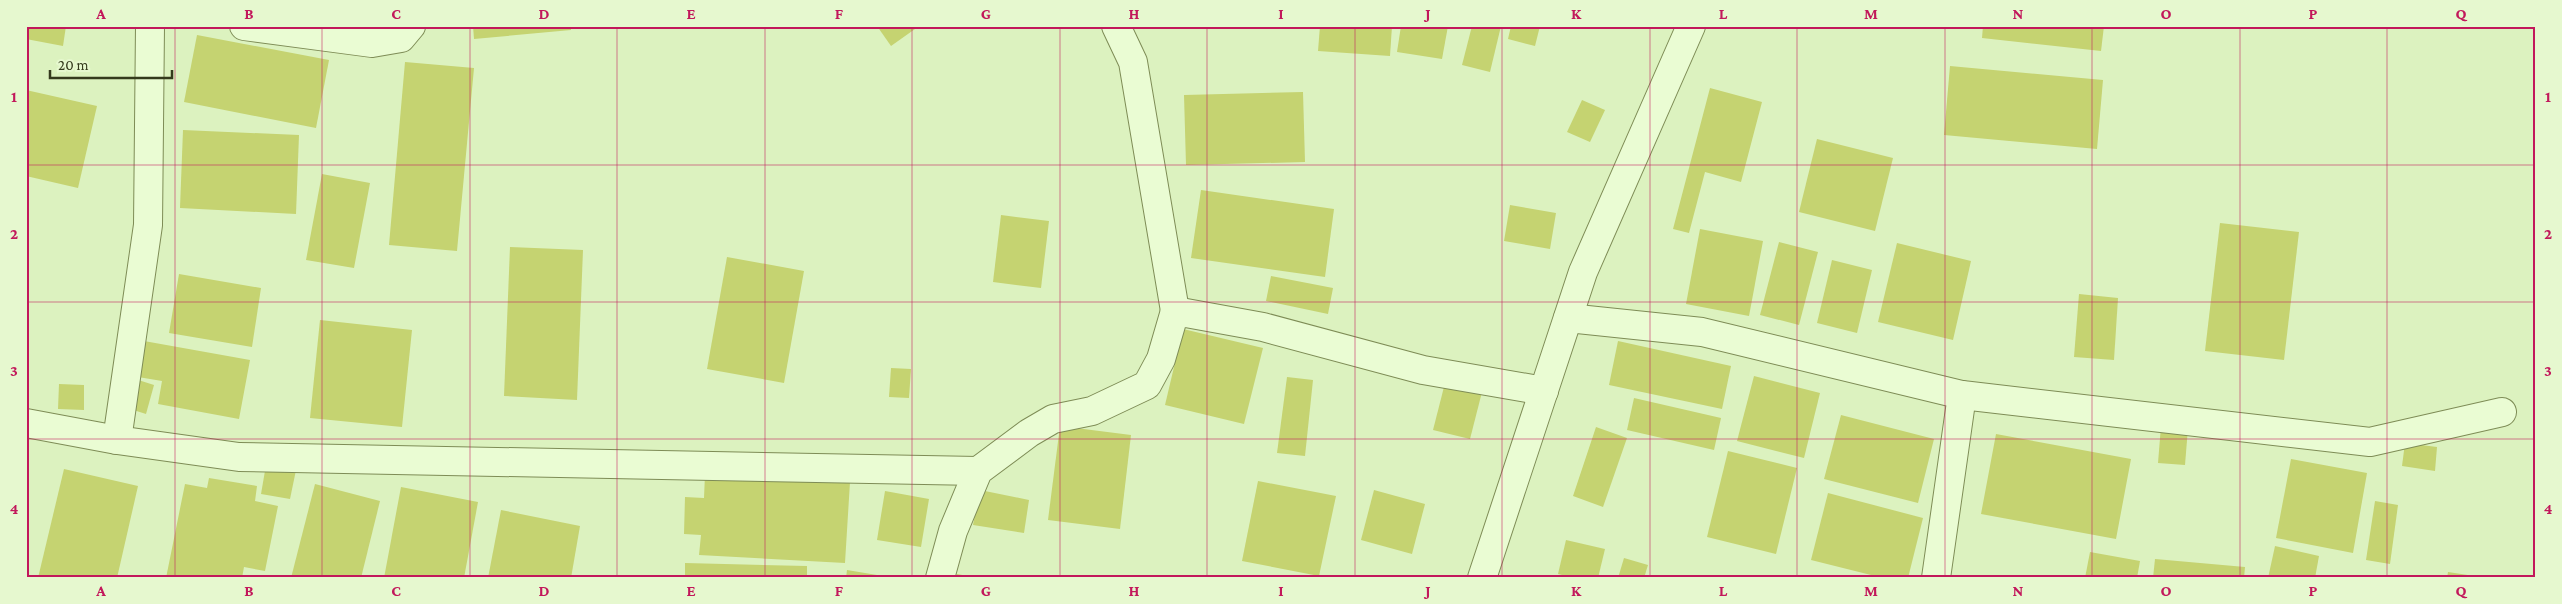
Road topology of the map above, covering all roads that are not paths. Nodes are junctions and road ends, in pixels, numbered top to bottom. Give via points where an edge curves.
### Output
1 (150, 26) edge
2 (244, 26) edge
3 (411, 26) edge
4 (1116, 26) edge
5 (1691, 26) edge
6 (1175, 311) junction
7 (1568, 318) junction
8 (1544, 390) junction
9 (1962, 395) junction
10 (2502, 412) dead end
11 (26, 423) edge
12 (117, 440) junction
13 (978, 471) junction
14 (940, 578) edge
15 (1482, 578) edge
16 (1936, 578) edge

1 - 12 street via 148,225
2 - 3 street via 372,42 402,38
4 - 6 street via 1134,62
5 - 7 street via 1583,272
6 - 8 street via 1263,327 1423,370
6 - 13 street via 1161,359 1148,385 1092,411 1053,419
7 - 8 street
7 - 9 street via 1702,332
8 - 15 street
9 - 10 street via 2370,442
9 - 16 street
11 - 12 street
12 - 13 street via 239,457
13 - 14 street via 953,531

